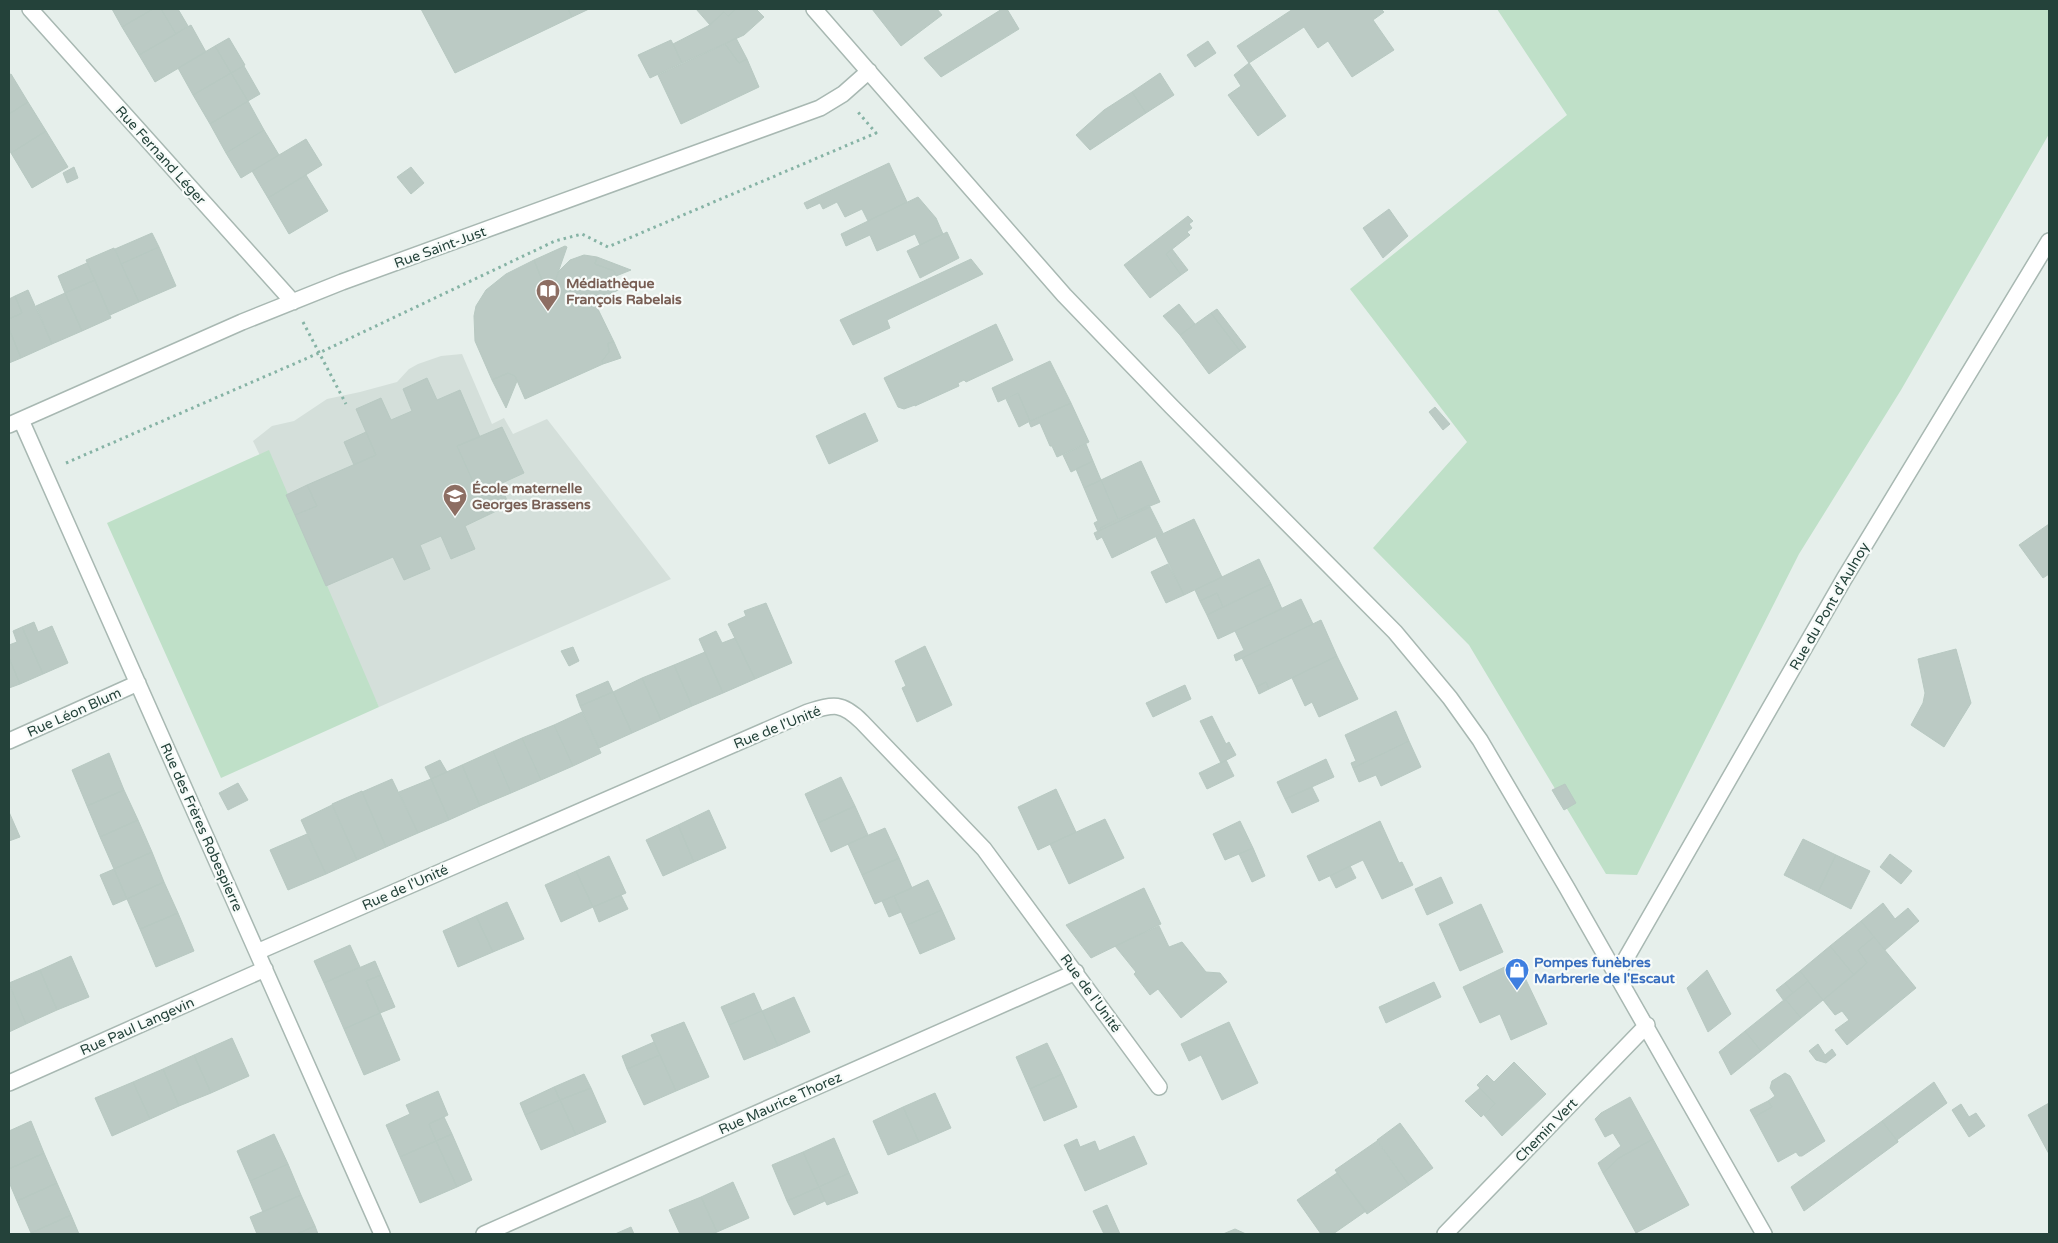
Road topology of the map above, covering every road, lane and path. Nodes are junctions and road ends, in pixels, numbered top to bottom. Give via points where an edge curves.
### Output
1 (30, 9) edge
2 (814, 9) edge
3 (869, 71) junction
4 (843, 94) junction
5 (2049, 241) edge
6 (293, 302) junction
7 (320, 353) junction
8 (346, 404) dead end
9 (15, 422) edge
10 (45, 472) junction
11 (138, 683) junction
12 (9, 741) edge
13 (258, 952) junction
14 (265, 969) junction
15 (1076, 972) junction
16 (1617, 974) junction
17 (1646, 1025) junction
18 (9, 1083) edge
19 (1159, 1087) dead end
20 (382, 1234) edge
21 (484, 1234) edge
22 (1445, 1234) edge
23 (1764, 1234) edge

1 - 6 street, Rue Fernand Léger
2 - 3 street
3 - 4 street, Rue Saint-Just
3 - 16 street via 1070,301 1396,632 1480,740
4 - 6 street, Rue Saint-Just via 807,114
4 - 7 path via 876,133 608,247 582,234 554,241
5 - 16 street, Rue du Pont d'Aulnoy via 1844,579
6 - 7 path
6 - 9 street, Rue Saint-Just
7 - 8 path
7 - 10 path
9 - 10 street, Rue des Frères Robespierre
10 - 11 street, Rue des Frères Robespierre
11 - 12 street, Rue Léon Blum
11 - 13 street, Rue des Frères Robespierre
13 - 14 street, Rue des Frères Robespierre
13 - 15 street, Rue de l'Unité via 808,712 837,706 852,712 973,836
14 - 18 street, Rue Paul Langevin
14 - 20 street, Rue des Frères Robespierre
15 - 19 street, Rue de l'Unité
15 - 21 street, Rue Maurice Thorez
16 - 17 street
17 - 22 street, Chemin Vert
17 - 23 street

